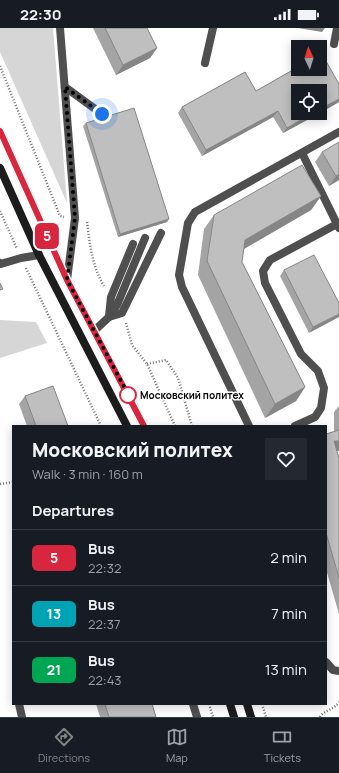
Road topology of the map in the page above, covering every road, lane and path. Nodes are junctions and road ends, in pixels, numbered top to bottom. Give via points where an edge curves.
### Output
1 (60, 28) edge
2 (213, 28) edge
3 (337, 28) edge
4 (334, 44) dead end
5 (205, 63) dead end
6 (0, 66) edge
7 (65, 87) junction
8 (102, 114) dead end
9 (0, 131) edge
10 (339, 132) edge
11 (302, 153) junction
12 (0, 168) edge
13 (0, 211) edge
14 (63, 216) dead end
15 (338, 226) edge
16 (161, 233) dead end
17 (145, 238) dead end
18 (133, 244) dead end
19 (18, 250) dead end
20 (39, 255) junction
21 (0, 263) edge
22 (26, 268) dead end
23 (67, 280) junction
24 (109, 317) junction
25 (94, 331) junction
26 (147, 364) dead end
27 (101, 425) edge
28 (126, 425) edge
29 (143, 425) edge
30 (192, 425) edge
31 (249, 425) edge
32 (297, 425) edge
33 (12, 482) edge
34 (0, 484) edge
35 (327, 663) edge
36 (339, 671) edge
37 (339, 702) edge
38 (19, 705) edge
39 (193, 705) edge
40 (208, 705) edge
41 (230, 705) edge
42 (247, 705) edge
43 (262, 705) edge
44 (22, 717) edge
45 (197, 717) edge
46 (212, 717) edge
47 (234, 717) edge
48 (251, 717) edge
49 (266, 717) edge
50 (320, 717) edge

1 - 7 street
2 - 5 street
3 - 4 street
6 - 14 path via 60,216
7 - 8 street
7 - 23 street via 75,218
9 - 23 main road
10 - 11 street
11 - 15 street
11 - 31 street via 196,212 188,223 179,274 182,287
12 - 20 main road
13 - 19 path
15 - 32 street via 270,260 263,271 265,283 301,354 318,371 324,388 321,408 315,417
16 - 24 street via 122,313
17 - 24 street via 117,305
18 - 24 street via 111,297
20 - 21 street
20 - 28 main road
22 - 27 path
23 - 25 main road
24 - 25 street
25 - 29 main road
26 - 30 path via 166,360 178,378
33 - 34 path
35 - 36 street via 333,670
37 - 50 path
38 - 44 street
39 - 45 street
40 - 46 path
41 - 47 main road
42 - 48 main road
43 - 49 path

